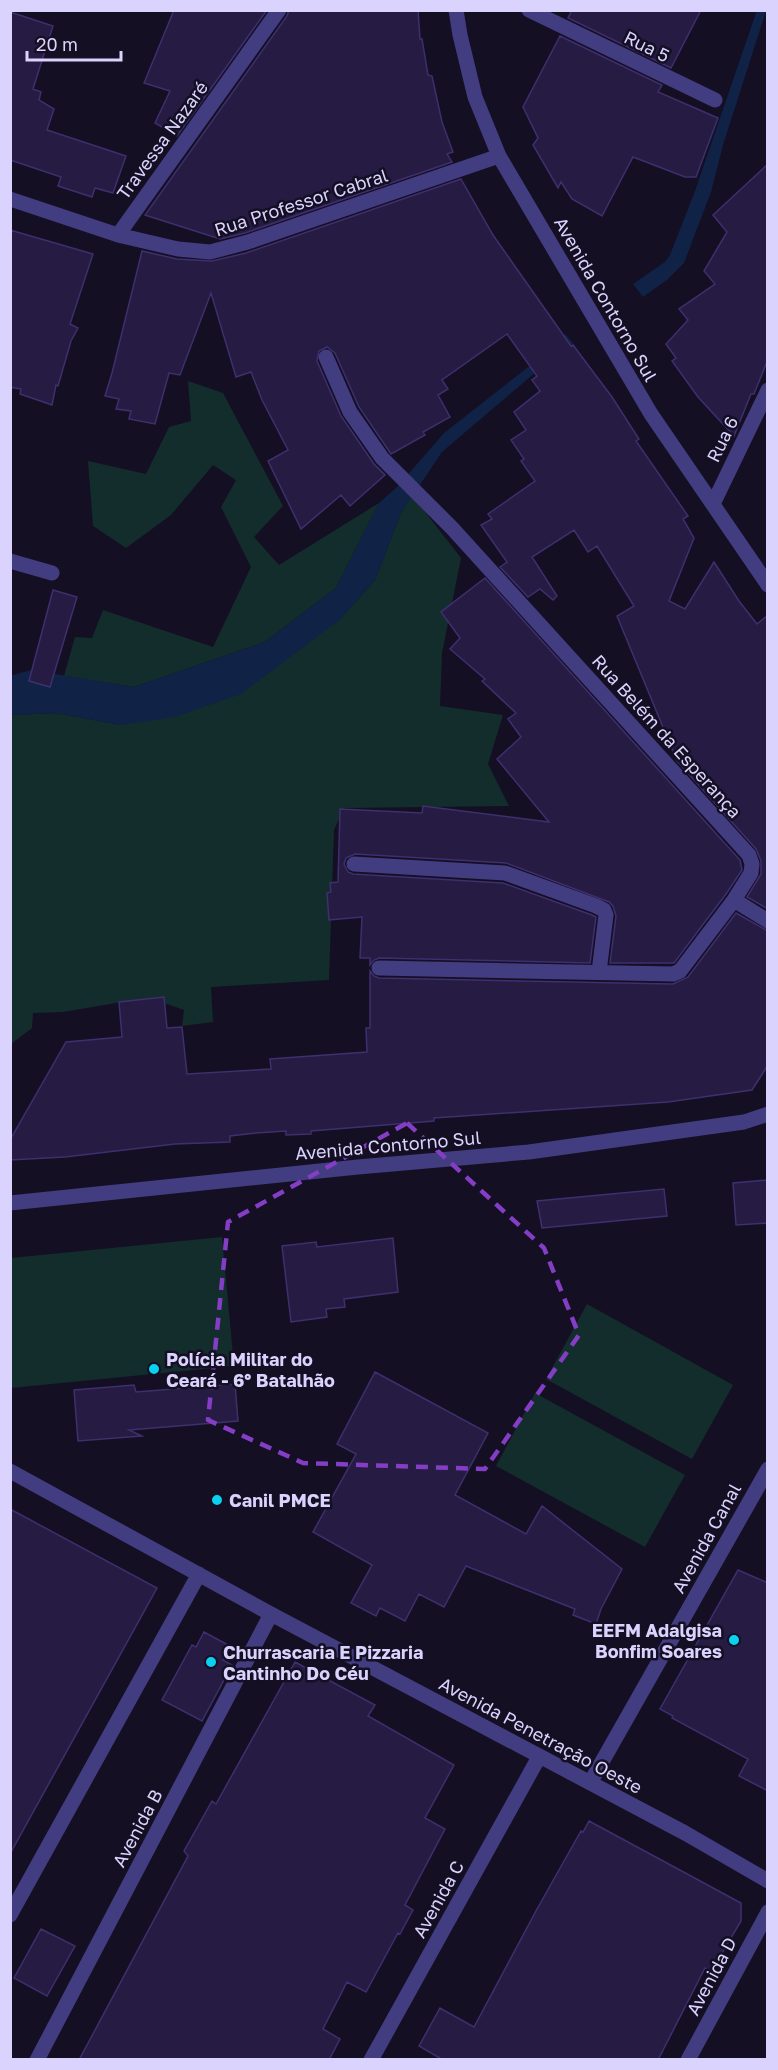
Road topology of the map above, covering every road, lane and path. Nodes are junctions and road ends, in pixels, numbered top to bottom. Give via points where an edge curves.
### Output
1 (279, 10) edge
2 (456, 10) edge
3 (528, 10) edge
4 (715, 100) dead end
5 (499, 156) junction
6 (10, 199) edge
7 (118, 235) junction
8 (326, 357) dead end
9 (768, 390) edge
10 (713, 504) junction
11 (10, 561) edge
12 (52, 573) dead end
13 (768, 585) edge
14 (354, 864) dead end
15 (734, 900) junction
16 (768, 921) edge
17 (379, 968) dead end
18 (599, 972) junction
19 (768, 1114) edge
20 (10, 1203) edge
21 (768, 1469) edge
22 (10, 1471) edge
23 (199, 1574) junction
24 (272, 1614) junction
25 (539, 1757) junction
26 (590, 1783) junction
27 (768, 1881) edge
28 (768, 1912) edge
29 (10, 1915) edge
30 (38, 2060) edge
31 (371, 2060) edge
32 (688, 2060) edge

1 - 7 street, Travessa Nazaré
2 - 5 street, Avenida Contorno Sul via 475,98
3 - 4 street, Rua 5
5 - 7 street, Rua Professor Cabral via 210,252
5 - 10 street, Avenida Contorno Sul via 651,414
6 - 7 street, Rua Professor Cabral
8 - 15 street, Rua Belém da Esperança via 350,412 382,458 452,528 749,855 752,873
9 - 10 street, Rua 6
10 - 13 street, Avenida Contorno Sul
11 - 12 street
14 - 18 street via 505,873 596,906 606,915
15 - 16 street
15 - 18 street, Rua Belém da Esperança via 680,971
17 - 18 street, Rua Belém da Esperança
19 - 20 street, Avenida Contorno Sul via 744,1122 528,1152
21 - 26 street, Avenida Canal
22 - 23 street, Avenida Penetração Oeste
23 - 24 street, Avenida Penetração Oeste
23 - 29 street
24 - 25 street, Avenida Penetração Oeste
24 - 30 street, Avenida B
25 - 26 street, Avenida Penetração Oeste
25 - 31 street, Avenida C
26 - 27 street, Avenida Penetração Oeste
28 - 32 street, Avenida D

